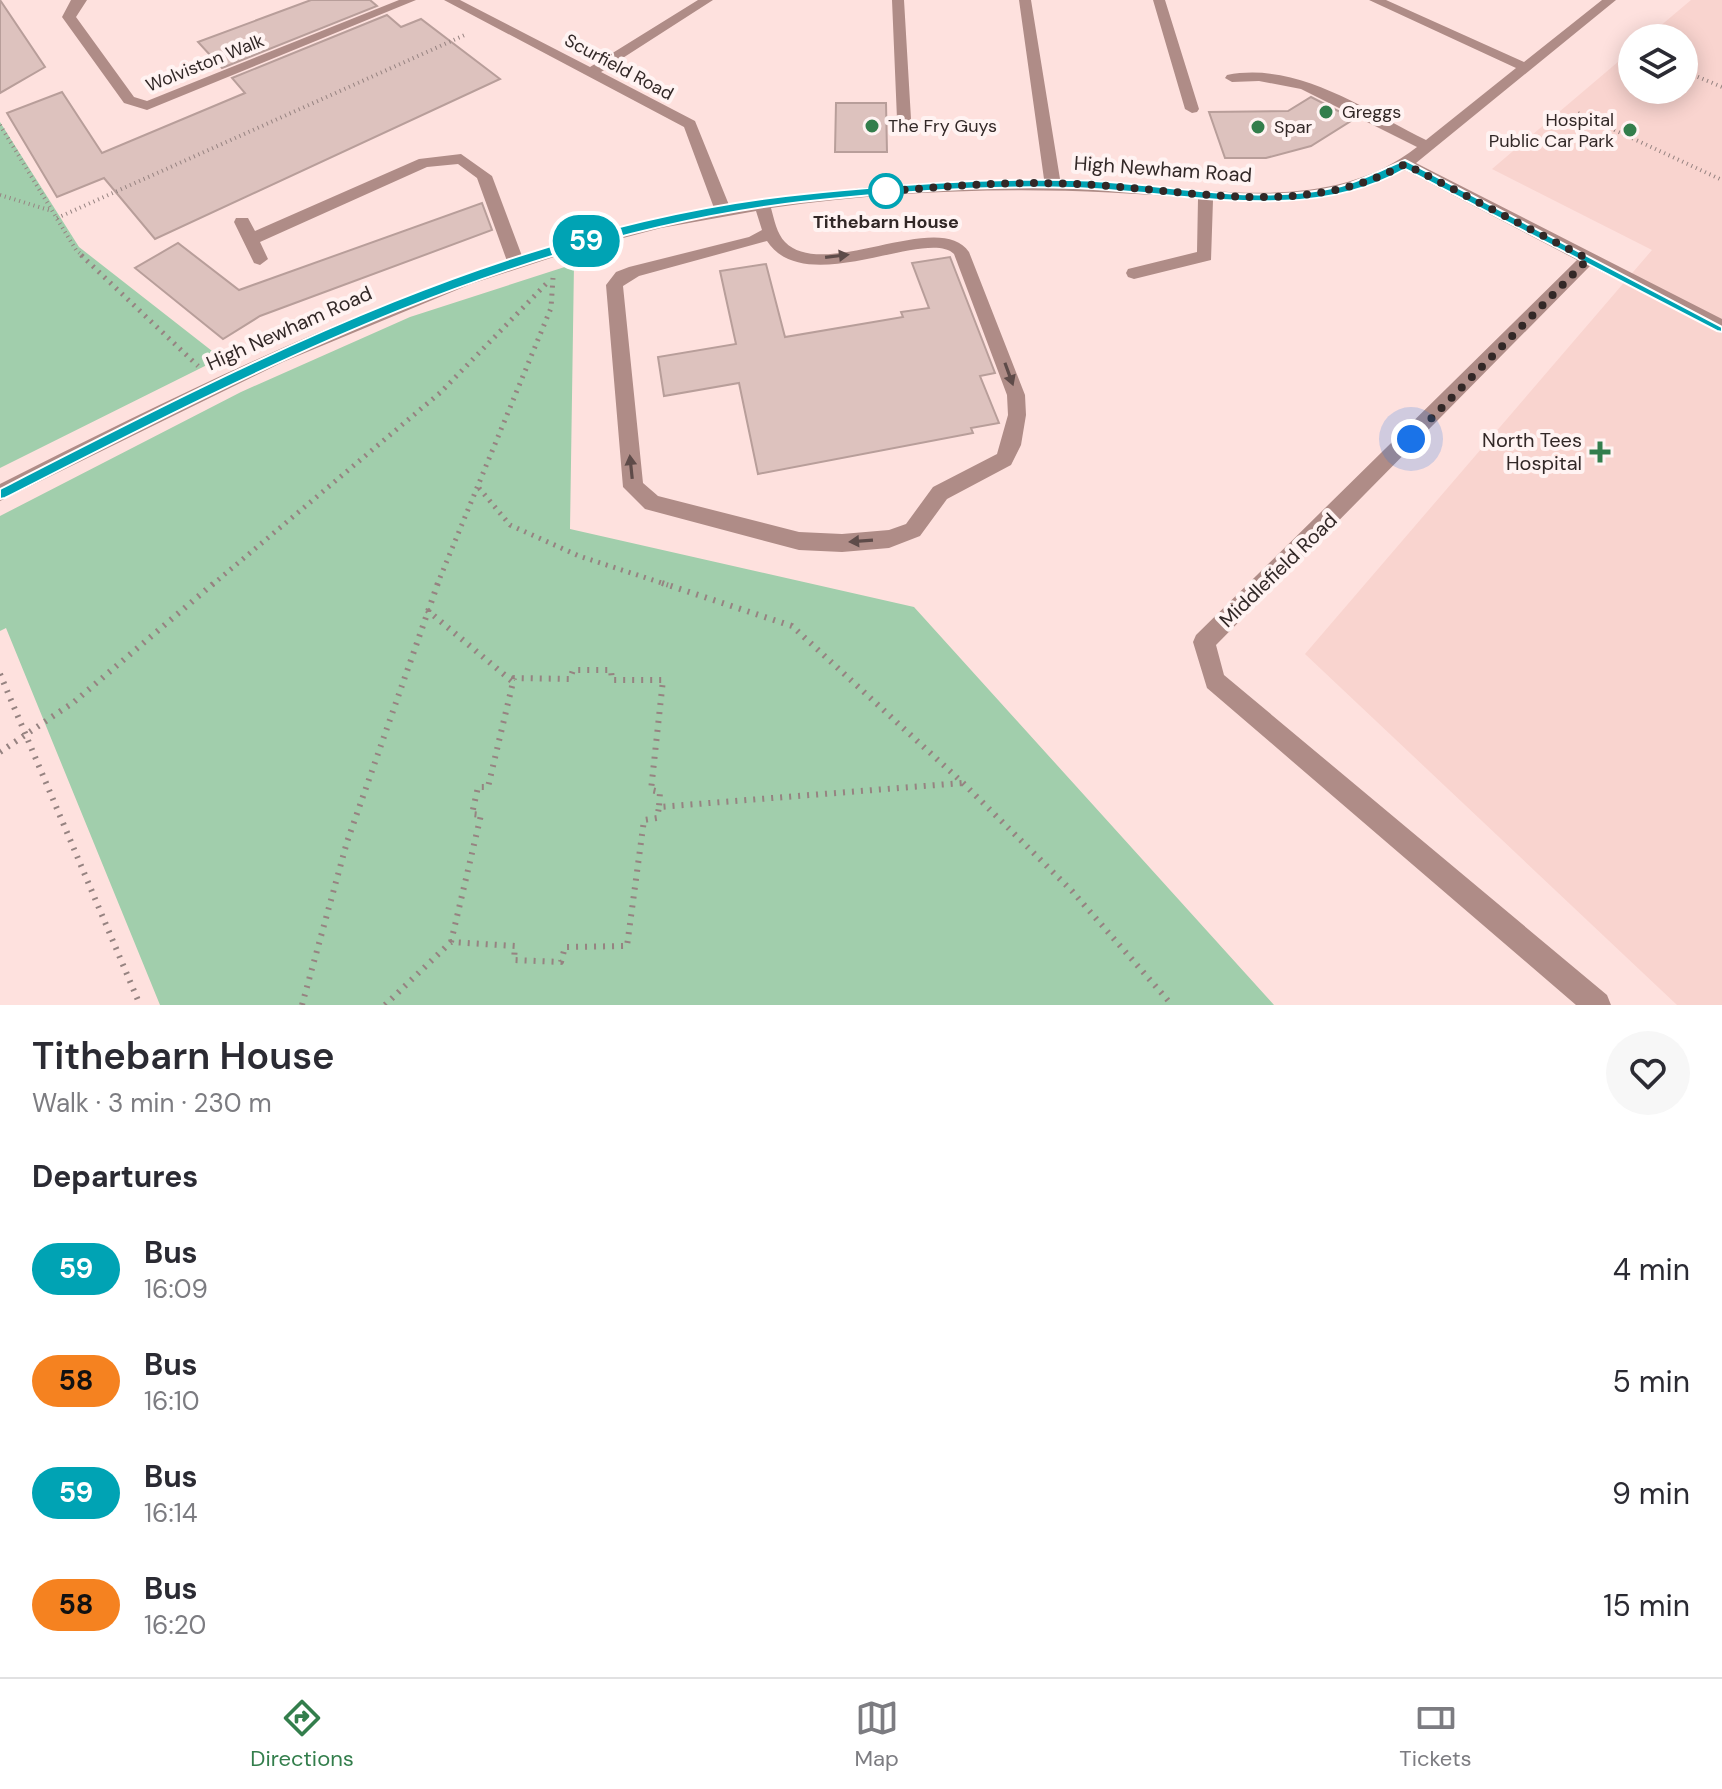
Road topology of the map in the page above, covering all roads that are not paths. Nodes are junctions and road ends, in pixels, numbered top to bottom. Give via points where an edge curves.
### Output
1 (81, 0) edge
2 (410, 0) edge
3 (450, 0) edge
4 (707, 0) edge
5 (898, 0) edge
6 (1025, 0) edge
7 (1159, 0) edge
8 (1375, 0) edge
9 (1610, 0) edge
10 (1524, 67) junction
11 (592, 72) junction
12 (1232, 78) dead end
13 (884, 87) dead end
14 (902, 87) junction
15 (1192, 109) dead end
16 (904, 119) dead end
17 (1427, 146) junction
18 (1405, 164) junction
19 (1053, 184) junction
20 (1205, 196) junction
21 (761, 204) junction
22 (723, 210) junction
23 (242, 222) dead end
24 (772, 231) junction
25 (252, 239) junction
26 (260, 259) dead end
27 (1588, 259) junction
28 (516, 262) junction
29 (1134, 273) dead end
30 (1722, 327) edge
31 (0, 493) edge
32 (1597, 1005) edge

1 - 2 street, Wolviston Walk via 69,17 129,100 147,106
3 - 11 street, Scurfield Road
4 - 11 street
5 - 14 street
6 - 19 street
7 - 15 street
8 - 10 street
9 - 10 street, High Newham Road
10 - 17 street, High Newham Road
11 - 22 street, Scurfield Road via 690,124
12 - 17 street via 1305,85
13 - 14 street
14 - 16 street
17 - 18 street, High Newham Road
18 - 20 street, High Newham Road via 1379,179 1333,192
18 - 27 street
19 - 20 street, High Newham Road
19 - 21 street, High Newham Road via 977,184
20 - 29 street via 1205,256
21 - 22 street, High Newham Road
21 - 24 street
22 - 28 street, High Newham Road via 624,230
23 - 25 street
24 -> 24 street via 782,249 813,259 938,241 961,252 1009,372 1017,415 1004,459 940,493 913,530 889,539 799,541 652,503 633,487 614,285 635,271 754,241
25 - 26 street
25 - 28 street via 424,162 461,159 484,176
27 - 30 street
27 - 32 street, Middlefield Road via 1204,642 1215,681
28 - 31 street, High Newham Road via 387,308 220,382

